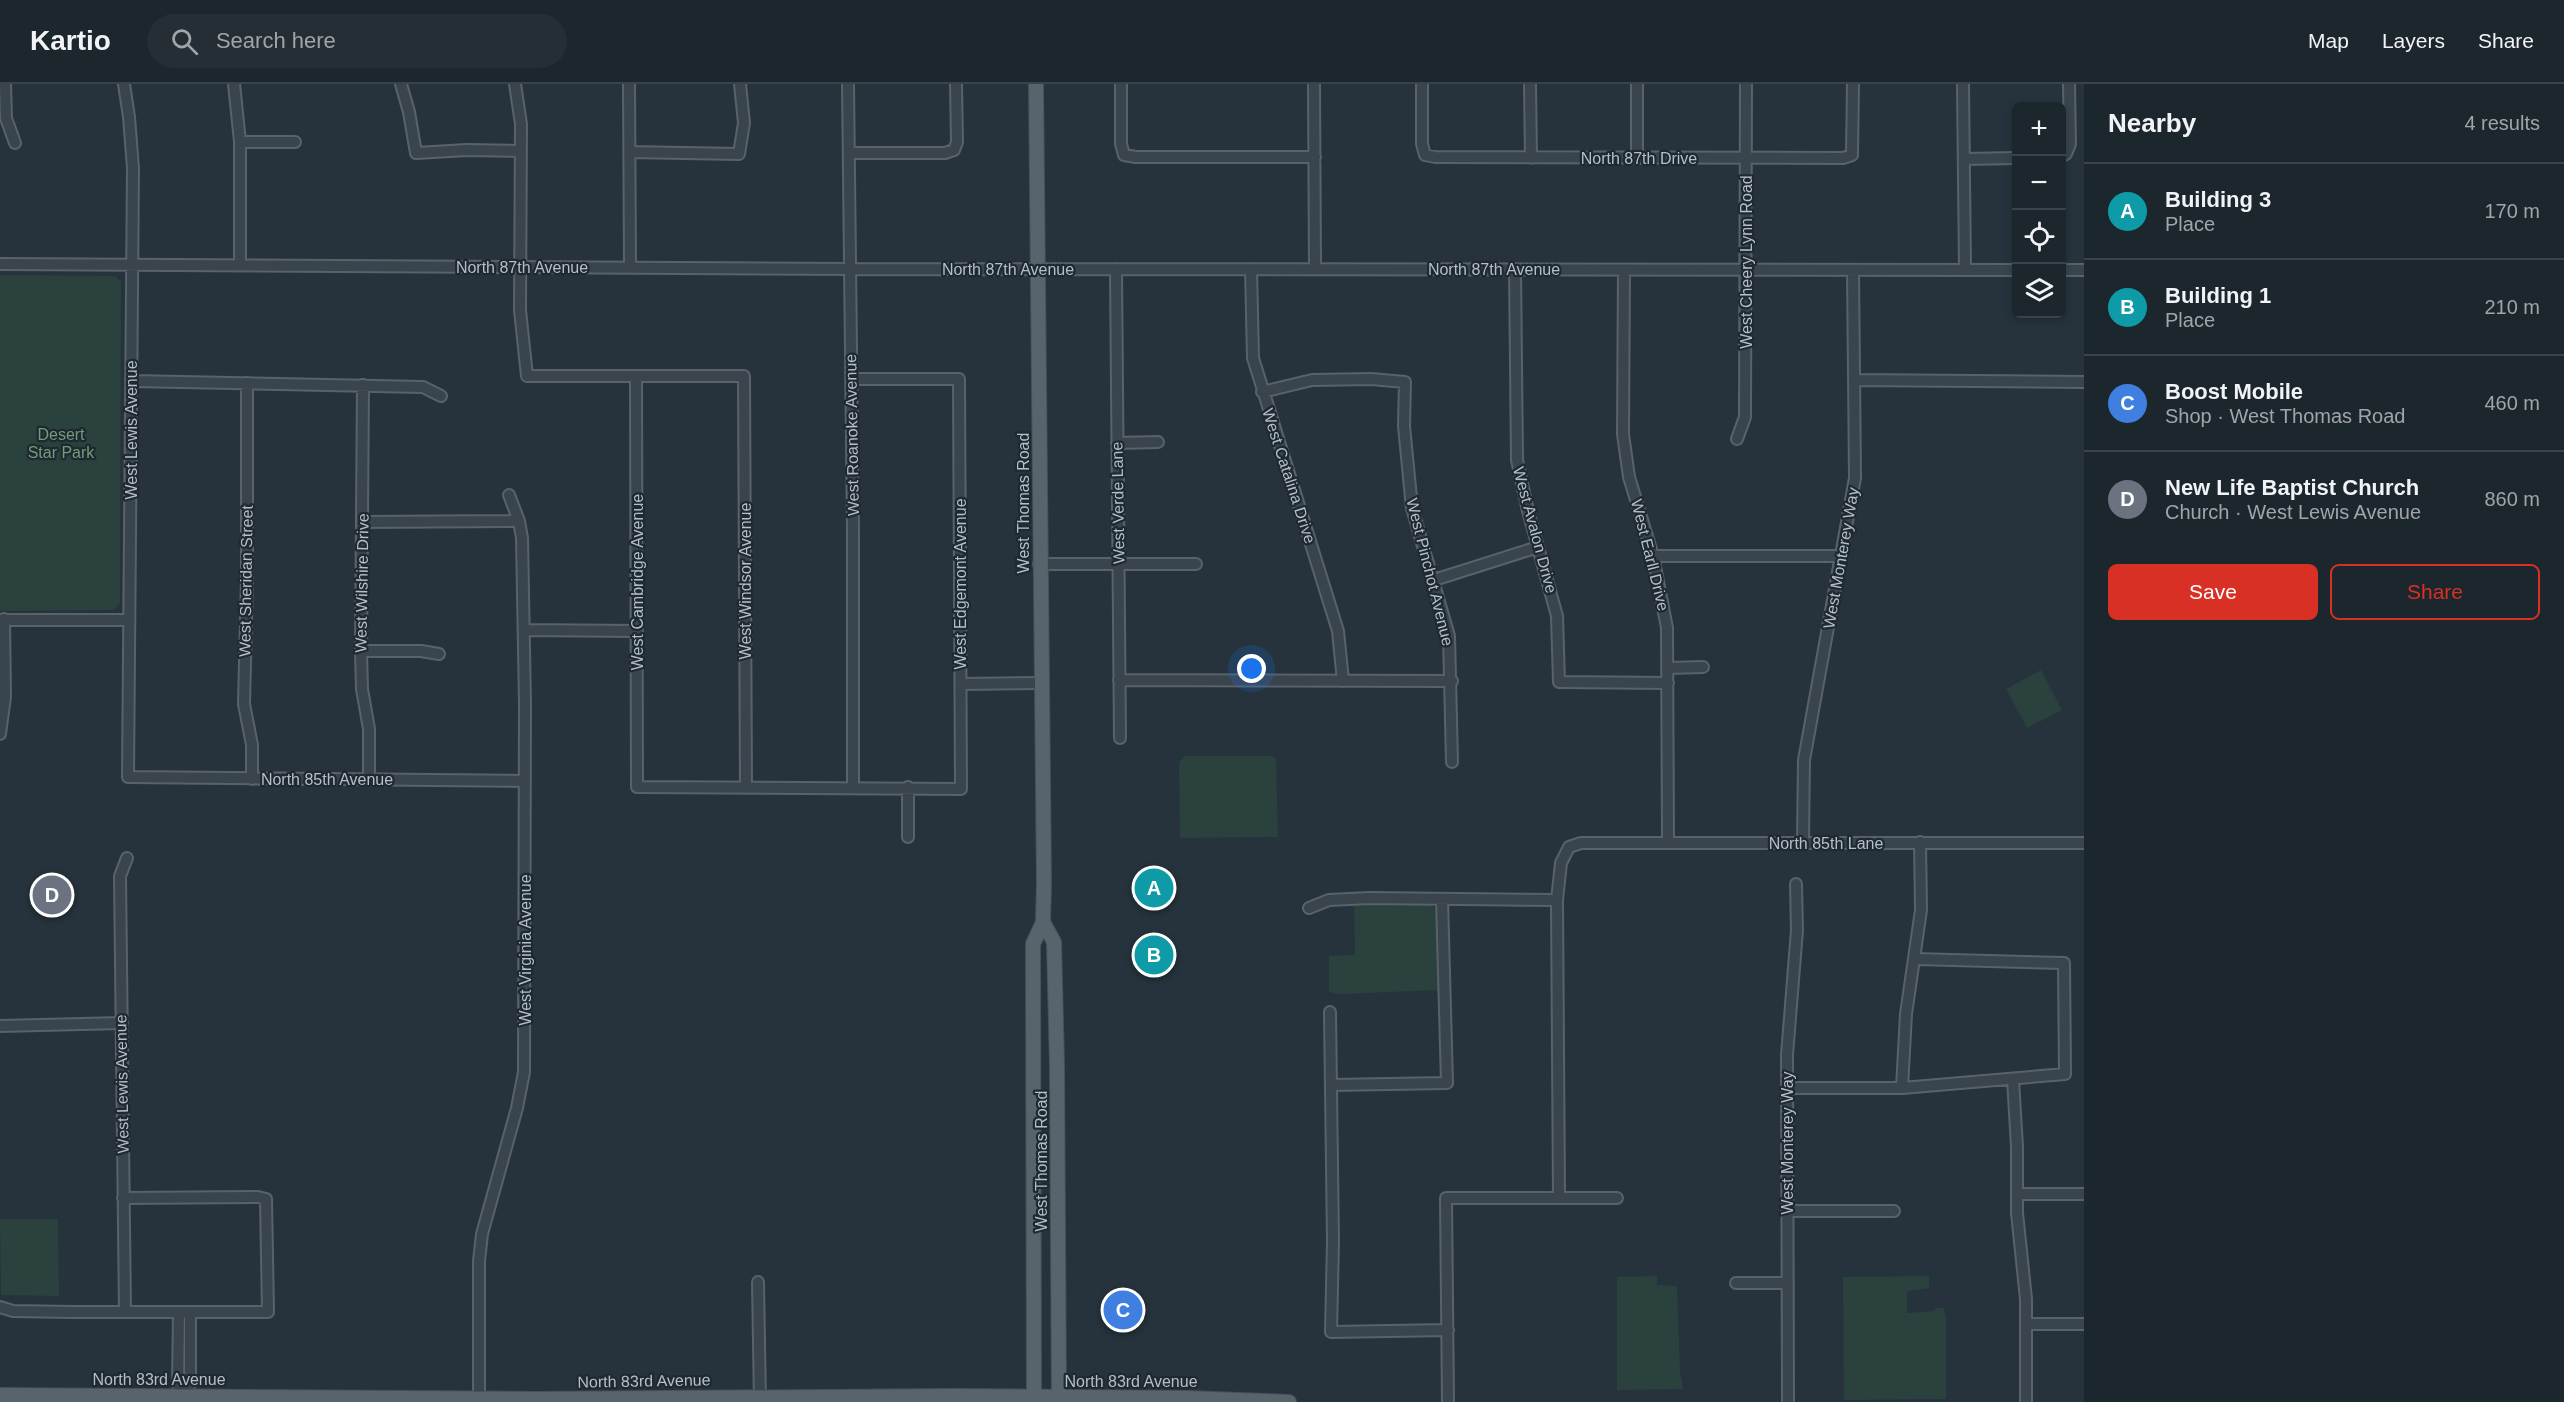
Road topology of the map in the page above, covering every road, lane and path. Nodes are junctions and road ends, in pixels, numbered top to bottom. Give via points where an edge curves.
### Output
1 (6, 84) edge
2 (123, 84) edge
3 (234, 84) edge
4 (401, 84) edge
5 (515, 84) edge
6 (629, 84) edge
7 (740, 84) edge
8 (848, 84) edge
9 (956, 84) edge
10 (1036, 84) edge
11 (1121, 84) edge
12 (1314, 84) edge
13 (1422, 84) edge
14 (1530, 84) edge
15 (1637, 84) edge
16 (1746, 84) edge
17 (1853, 84) edge
18 (1963, 84) edge
19 (2070, 84) edge
20 (240, 142) junction
21 (295, 142) dead end
22 (15, 143) dead end
23 (521, 151) junction
24 (2066, 151) edge
25 (630, 152) junction
26 (850, 153) junction
27 (1315, 157) junction
28 (1531, 158) junction
29 (1747, 158) junction
30 (2012, 158) edge
31 (1637, 159) junction
32 (1964, 159) junction
33 (0, 264) edge
34 (131, 264) junction
35 (240, 265) junction
36 (519, 267) junction
37 (630, 267) junction
38 (849, 269) junction
39 (1037, 269) junction
40 (1116, 269) junction
41 (1251, 269) junction
42 (1315, 269) junction
43 (1515, 269) junction
44 (1747, 269) junction
45 (1624, 270) junction
46 (1854, 270) junction
47 (1965, 270) junction
48 (2012, 270) edge
49 (2066, 270) edge
50 (2084, 270) edge
51 (636, 376) junction
52 (851, 379) junction
53 (1855, 380) junction
54 (132, 381) junction
55 (2084, 382) edge
56 (247, 383) junction
57 (363, 385) junction
58 (1262, 392) junction
59 (441, 396) dead end
60 (1737, 439) dead end
61 (1158, 442) dead end
62 (1117, 443) junction
63 (509, 495) dead end
64 (519, 521) junction
65 (363, 522) junction
66 (1538, 547) junction
67 (1653, 556) junction
68 (1842, 556) junction
69 (1039, 564) junction
70 (1118, 564) junction
71 (1196, 564) dead end
72 (1434, 580) junction
73 (2, 620) edge
74 (129, 620) junction
75 (524, 630) junction
76 (638, 631) junction
77 (361, 651) junction
78 (439, 654) dead end
79 (1703, 667) dead end
80 (1668, 668) junction
81 (1119, 680) junction
82 (1343, 681) junction
83 (1452, 681) junction
84 (1668, 682) junction
85 (1041, 683) junction
86 (961, 684) junction
87 (0, 734) edge
88 (1120, 738) dead end
89 (1452, 762) dead end
90 (128, 777) joint
91 (252, 779) junction
92 (369, 780) junction
93 (525, 781) junction
94 (746, 787) junction
95 (853, 787) junction
96 (908, 787) junction
97 (908, 837) dead end
98 (1668, 842) junction
99 (1920, 842) junction
100 (1803, 843) junction
101 (2084, 843) edge
102 (127, 858) dead end
103 (1796, 884) dead end
104 (1442, 899) junction
105 (1557, 900) junction
106 (1309, 908) dead end
107 (1043, 922) junction
108 (1916, 959) junction
109 (1330, 1012) dead end
110 (122, 1023) junction
111 (0, 1026) edge
112 (2013, 1079) junction
113 (1331, 1085) junction
114 (1786, 1088) junction
115 (1902, 1088) junction
116 (1033, 1149) junction
117 (1057, 1149) junction
118 (2017, 1194) junction
119 (2084, 1194) edge
120 (123, 1198) junction
121 (1559, 1198) junction
122 (1617, 1198) dead end
123 (1787, 1211) junction
124 (1894, 1211) dead end
125 (758, 1282) dead end
126 (1736, 1283) dead end
127 (1788, 1283) junction
128 (0, 1308) edge
129 (124, 1312) junction
130 (185, 1312) junction
131 (2026, 1324) junction
132 (2084, 1324) edge
133 (1448, 1330) junction
134 (179, 1350) junction
135 (190, 1350) junction
136 (0, 1395) edge
137 (184, 1399) edge
138 (759, 1399) edge
139 (1034, 1399) edge
140 (479, 1400) edge
141 (1059, 1400) edge
142 (1289, 1402) edge
143 (1448, 1402) edge
144 (1788, 1402) edge
145 (2026, 1402) edge

1 - 22 street via 6,118
2 - 34 street, West Lewis Avenue via 133,168
3 - 20 street
4 - 23 street via 416,153
5 - 23 street
6 - 25 street
7 - 25 street via 744,123 739,154
8 - 26 street, West Roanoke Avenue
9 - 26 street via 954,150
10 - 39 main road, West Thomas Road
11 - 27 street via 1124,155
12 - 27 street
13 - 28 street, North 87th Drive via 1425,155
14 - 28 street
15 - 31 street
16 - 29 street, West Cheery Lynn Road
17 - 29 street, North 87th Drive via 1852,155
18 - 32 street
19 - 24 street via 2070,144
20 - 21 street
20 - 35 street
23 - 36 street
25 - 37 street
26 - 38 street, West Roanoke Avenue
27 - 42 street
28 - 31 street, North 87th Drive
29 - 31 street, North 87th Drive
29 - 44 street, West Cheery Lynn Road
30 - 32 street
32 - 47 street
33 - 34 street, North 87th Avenue
34 - 35 street, North 87th Avenue
34 - 54 street, West Lewis Avenue
35 - 36 street, North 87th Avenue
36 - 37 street, North 87th Avenue
36 - 51 street via 527,376
37 - 38 street, North 87th Avenue
38 - 39 street, North 87th Avenue
38 - 52 street, West Roanoke Avenue
39 - 40 street, North 87th Avenue
39 - 69 main road, West Thomas Road
40 - 41 street, North 87th Avenue
40 - 62 street, West Verde Lane
41 - 42 street, North 87th Avenue
41 - 58 street, West Catalina Drive via 1252,351
42 - 43 street, North 87th Avenue
43 - 45 street, North 87th Avenue
43 - 66 street, West Avalon Drive via 1517,460
44 - 45 street, North 87th Avenue
44 - 46 street, North 87th Avenue
44 - 60 street, West Cheery Lynn Road via 1746,417
45 - 67 street, West Earll Drive via 1623,434 1629,477
46 - 47 street, North 87th Avenue
46 - 53 street, West Monterey Way
47 - 48 street, North 87th Avenue
49 - 50 street
51 - 76 street, West Cambridge Avenue
51 - 94 street, West Windsor Avenue via 744,376
52 - 86 street, West Edgemont Avenue via 960,379
52 - 95 street, West Roanoke Avenue
53 - 55 street
53 - 68 street, West Monterey Way via 1855,478
54 - 56 street
54 - 74 street, West Lewis Avenue
56 - 57 street
56 - 91 street, West Sheridan Street via 244,704 252,745
57 - 59 street via 423,387
57 - 65 street, West Wilshire Drive
58 - 72 street, West Pinchot Avenue via 1312,380 1405,382 1404,426 1412,508
58 - 82 street, West Catalina Drive via 1338,631
61 - 62 street
62 - 70 street, West Verde Lane
63 - 64 street, West Virginia Avenue
64 - 65 street
64 - 75 street, West Virginia Avenue
65 - 77 street, West Wilshire Drive
66 - 72 street
66 - 84 street, West Avalon Drive via 1557,616 1559,682
67 - 68 street
67 - 80 street, West Earll Drive via 1665,611
68 - 100 street, West Monterey Way via 1804,760
69 - 70 street
69 - 85 main road, West Thomas Road
70 - 71 street
70 - 81 street, West Verde Lane
72 - 83 street, West Pinchot Avenue via 1449,636
73 - 74 street
73 - 87 street via 5,697
74 - 90 street, West Lewis Avenue
75 - 76 street
75 - 93 street, West Virginia Avenue
76 - 94 street, West Cambridge Avenue via 638,787
77 - 78 street
77 - 92 street, West Wilshire Drive via 369,729
79 - 80 street
80 - 84 street, West Earll Drive
81 - 82 street
81 - 88 street, West Verde Lane
82 - 83 street
83 - 89 street, West Pinchot Avenue
84 - 98 street, West Earll Drive
85 - 86 street
85 - 107 main road, West Thomas Road
86 - 96 street, West Edgemont Avenue via 961,789
90 - 91 street, North 85th Avenue
91 - 92 street, North 85th Avenue
92 - 93 street, North 85th Avenue
93 - 140 street, West Virginia Avenue via 524,1072 482,1234
94 - 95 street
95 - 96 street
96 - 97 street
98 - 100 street, North 85th Lane
98 - 105 street, North 85th Lane via 1581,843 1569,847 1561,863
99 - 100 street, North 85th Lane
99 - 101 street, North 85th Lane
99 - 108 street via 1921,910
102 - 110 street, West Lewis Avenue via 120,876
103 - 114 street, West Monterey Way via 1797,930
104 - 105 street
104 - 106 street via 1329,900
104 - 113 street via 1447,1083
105 - 121 street
107 - 116 main road, West Thomas Road via 1033,944
107 - 117 main road, West Thomas Road via 1054,942
108 - 112 street via 2064,963 2065,1074
108 - 115 street via 1906,1014
109 - 113 street
110 - 111 street
110 - 120 street, West Lewis Avenue
112 - 115 street
112 - 118 street
113 - 133 street via 1331,1332
114 - 115 street
114 - 123 street, West Monterey Way
116 - 117 main road
116 - 139 main road, West Thomas Road
117 - 141 main road, West Thomas Road
118 - 119 street
118 - 131 street
120 - 129 street, West Lewis Avenue
120 - 130 street via 266,1199 268,1312
121 - 122 street
121 - 133 street via 1446,1198
123 - 124 street
123 - 127 street, West Monterey Way
125 - 138 street
126 - 127 street
127 - 144 street, West Monterey Way
128 - 129 street
129 - 130 street
130 - 134 street
130 - 135 street
131 - 132 street
131 - 145 street
133 - 143 street
134 - 135 street
134 - 137 street via 178,1385
135 - 137 street via 190,1384
136 - 137 main road, North 83rd Avenue
137 - 140 main road, North 83rd Avenue
138 - 139 main road, North 83rd Avenue
138 - 140 main road, North 83rd Avenue
139 - 141 main road, North 83rd Avenue
141 - 142 main road, North 83rd Avenue via 1186,1398

